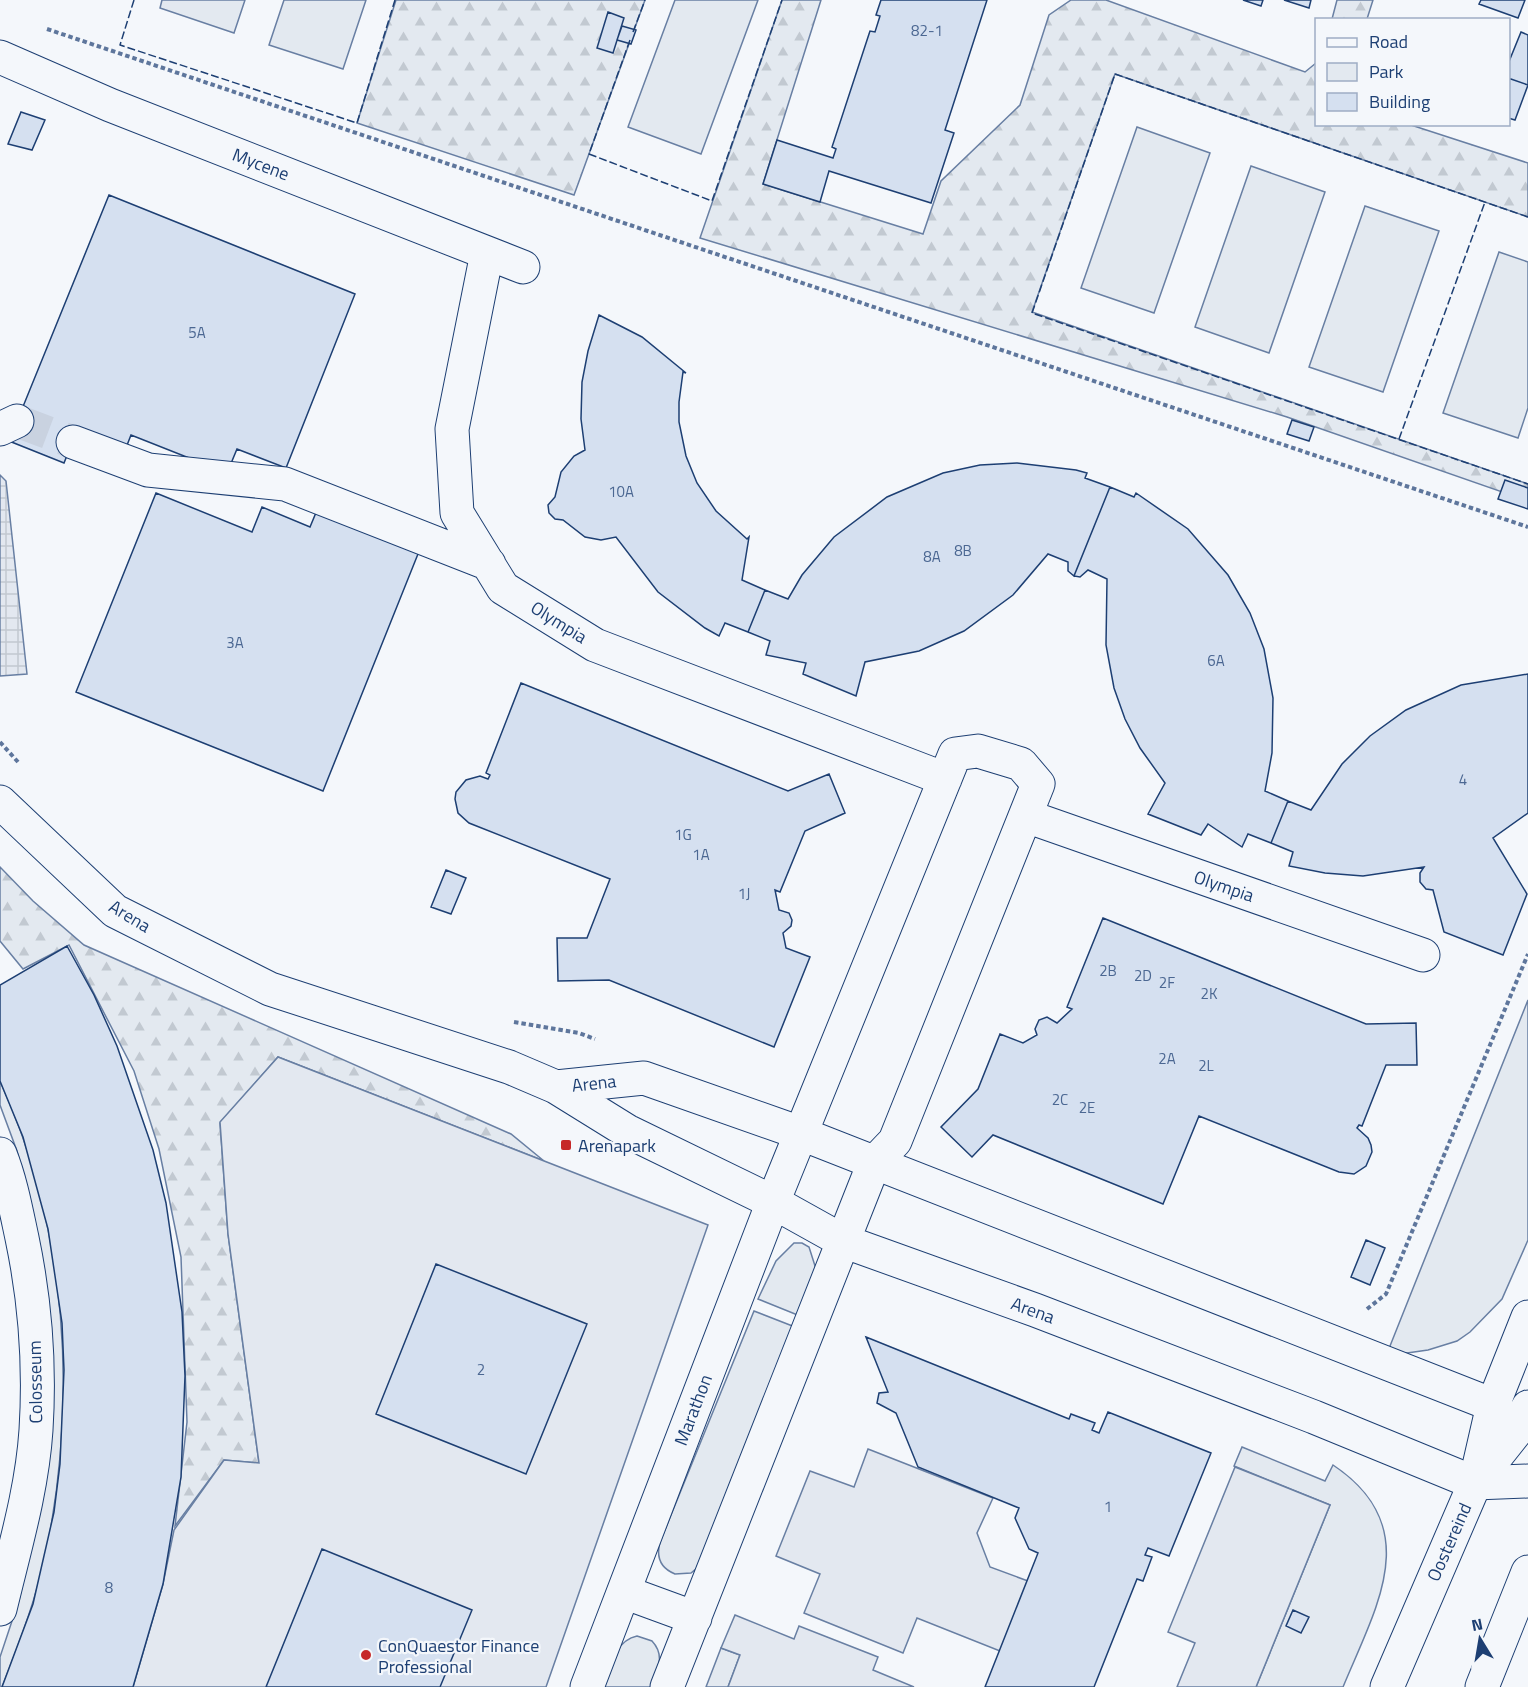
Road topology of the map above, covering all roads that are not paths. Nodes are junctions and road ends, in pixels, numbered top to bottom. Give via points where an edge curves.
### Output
1 (0, 57) edge
2 (487, 253) junction
3 (523, 267) dead end
4 (73, 442) tunnel mouth
5 (489, 564) junction
6 (945, 779) junction
7 (0, 802) edge
8 (1026, 816) junction
9 (1423, 956) dead end
10 (556, 1087) junction
11 (800, 1134) junction
12 (0, 1155) edge
13 (874, 1163) junction
14 (773, 1202) junction
15 (843, 1241) junction
16 (1528, 1317) edge
17 (1493, 1405) junction
18 (1524, 1426) edge
19 (1528, 1481) edge
20 (1475, 1483) junction
21 (1528, 1572) edge
22 (624, 1592) junction
23 (0, 1609) edge
24 (694, 1618) junction
25 (587, 1687) edge
26 (667, 1687) edge
27 (1388, 1687) edge
28 (1482, 1687) edge

1 - 2 street, Mycene via 110,105
2 - 3 street, Mycene
2 - 5 street, Olympia via 452,429 457,513
4 - 5 street via 148,470 285,484
5 - 6 street, Olympia via 503,588 595,645
6 - 8 street via 955,754 978,751 1021,764 1038,784
6 - 11 street
7 - 10 street, Arena via 114,911 270,988 509,1067
8 - 9 street, Olympia
8 - 13 street via 895,1141
10 - 11 street, Arena via 644,1078
10 - 14 street, Arena via 627,1131
11 - 13 street, Arena
11 - 14 street, Marathon
12 - 23 street, Colosseum via 30,1276 37,1367 36,1431 25,1509
13 - 15 street
13 - 17 street, Arena
14 - 15 street, Arena
14 - 22 street, Marathon
15 - 20 street, Arena via 1046,1314
15 - 24 street
16 - 17 street
17 - 18 street, Arena
17 - 20 street
18 - 20 street, Oostereind
19 - 20 street, Arena
20 - 27 street, Oostereind
21 - 28 street
22 - 24 street
22 - 25 street, Marathon
24 - 26 street

